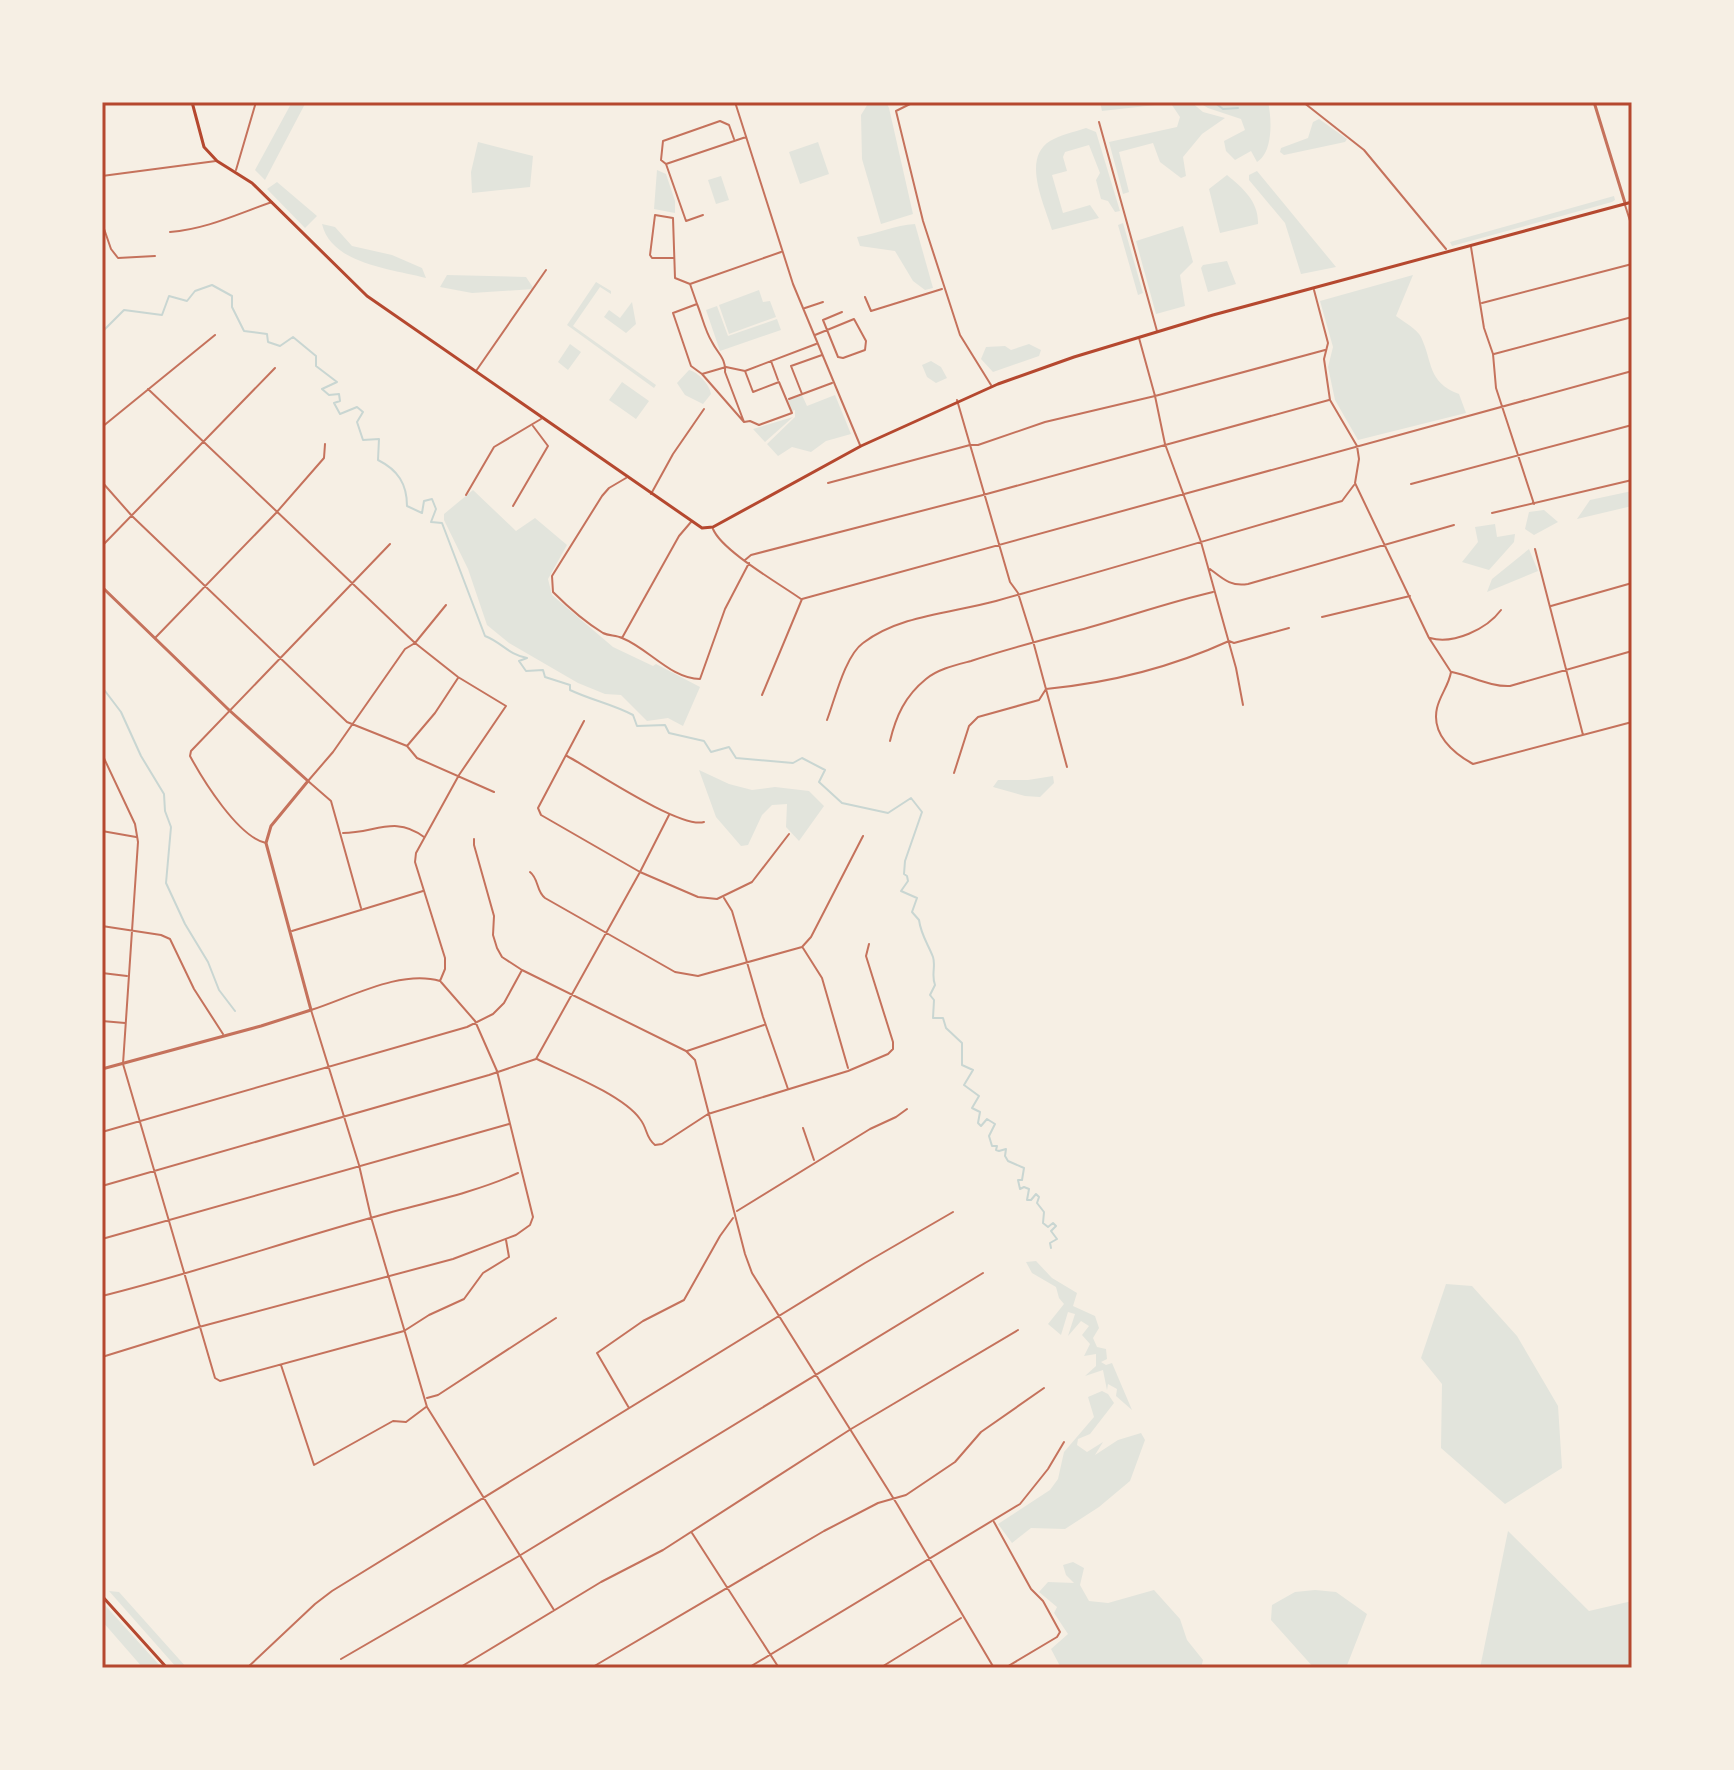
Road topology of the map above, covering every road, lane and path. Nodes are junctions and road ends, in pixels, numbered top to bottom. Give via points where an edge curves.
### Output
1 (192, 102) edge
2 (256, 102) edge
3 (735, 102) edge
4 (1303, 102) edge
5 (1594, 102) edge
6 (917, 104) dead end
7 (1099, 122) dead end
8 (746, 137) junction
9 (735, 140) junction
10 (217, 161) junction
11 (666, 164) junction
12 (235, 171) junction
13 (102, 176) edge
14 (273, 202) junction
15 (1632, 202) edge
16 (1625, 203) junction
17 (703, 215) dead end
18 (102, 223) edge
19 (1632, 227) edge
20 (170, 232) dead end
21 (1471, 245) junction
22 (782, 252) junction
23 (1448, 252) junction
24 (155, 256) dead end
25 (673, 258) junction
26 (1632, 264) edge
27 (546, 270) dead end
28 (690, 284) junction
29 (943, 288) junction
30 (1314, 290) junction
31 (865, 297) dead end
32 (823, 302) dead end
33 (1481, 303) junction
34 (697, 304) junction
35 (803, 309) junction
36 (842, 312) dead end
37 (1632, 317) edge
38 (827, 330) junction
39 (1157, 332) junction
40 (215, 335) dead end
41 (814, 335) junction
42 (1139, 337) junction
43 (817, 344) junction
44 (1326, 350) junction
45 (1493, 354) junction
46 (822, 355) junction
47 (771, 361) junction
48 (726, 367) junction
49 (275, 368) dead end
50 (745, 371) junction
51 (1632, 371) edge
52 (475, 372) junction
53 (702, 374) junction
54 (779, 382) junction
55 (833, 383) junction
56 (992, 386) junction
57 (148, 389) junction
58 (802, 394) junction
59 (1155, 396) junction
60 (787, 400) junction
61 (957, 400) junction
62 (1330, 400) junction
63 (1504, 406) junction
64 (704, 409) dead end
65 (541, 419) junction
66 (744, 422) junction
67 (1632, 425) edge
68 (532, 426) junction
69 (102, 427) edge
70 (202, 441) junction
71 (325, 444) dead end
72 (1165, 444) junction
73 (970, 445) junction
74 (861, 446) junction
75 (1357, 446) junction
76 (1520, 454) junction
77 (626, 478) junction
78 (1632, 480) edge
79 (102, 482) edge
80 (828, 483) dead end
81 (1355, 483) junction
82 (1411, 484) dead end
83 (651, 494) junction
84 (1183, 494) junction
85 (466, 495) dead end
86 (983, 495) junction
87 (1534, 504) junction
88 (513, 506) dead end
89 (276, 513) junction
90 (1492, 513) dead end
91 (132, 516) junction
92 (691, 522) junction
93 (1454, 525) dead end
94 (713, 527) junction
95 (1201, 542) junction
96 (390, 544) dead end
97 (998, 544) junction
98 (1384, 545) junction
99 (102, 546) edge
100 (1535, 549) dead end
101 (745, 560) junction
102 (749, 563) junction
103 (1209, 568) junction
104 (352, 582) junction
105 (1632, 583) edge
106 (206, 585) junction
107 (102, 587) edge
108 (1214, 591) junction
109 (1018, 593) junction
110 (1411, 596) junction
111 (802, 599) junction
112 (446, 605) dead end
113 (1550, 606) junction
114 (1501, 610) dead end
115 (1322, 617) dead end
116 (1289, 628) dead end
117 (155, 638) junction
118 (622, 638) junction
119 (1429, 638) junction
120 (1033, 641) junction
121 (1229, 641) junction
122 (415, 643) junction
123 (1632, 651) edge
124 (280, 657) junction
125 (1567, 670) junction
126 (1451, 672) junction
127 (458, 677) junction
128 (1046, 689) junction
129 (762, 695) dead end
130 (1243, 705) dead end
131 (229, 710) junction
132 (827, 720) dead end
133 (584, 721) dead end
134 (1632, 722) edge
135 (352, 725) junction
136 (1584, 736) junction
137 (890, 741) dead end
138 (407, 746) junction
139 (102, 754) edge
140 (566, 756) junction
141 (1067, 767) dead end
142 (954, 773) dead end
143 (459, 775) junction
144 (308, 781) junction
145 (494, 792) dead end
146 (669, 815) junction
147 (704, 822) dead end
148 (102, 831) edge
149 (341, 833) junction
150 (789, 834) dead end
151 (863, 836) dead end
152 (137, 837) junction
153 (425, 838) junction
154 (474, 839) dead end
155 (266, 843) junction
156 (530, 872) dead end
157 (640, 872) junction
158 (423, 891) junction
159 (724, 897) junction
160 (361, 908) junction
161 (102, 926) edge
162 (130, 929) junction
163 (292, 931) junction
164 (606, 933) junction
165 (869, 944) dead end
166 (802, 947) junction
167 (747, 962) junction
168 (522, 970) junction
169 (102, 973) edge
170 (128, 976) junction
171 (440, 981) junction
172 (571, 993) junction
173 (311, 1010) junction
174 (102, 1021) edge
175 (475, 1021) junction
176 (125, 1023) junction
177 (766, 1025) junction
178 (223, 1035) junction
179 (686, 1051) junction
180 (536, 1059) junction
181 (123, 1064) junction
182 (329, 1066) junction
183 (102, 1069) edge
184 (497, 1071) junction
185 (848, 1071) junction
186 (789, 1090) junction
187 (907, 1109) dead end
188 (708, 1114) junction
189 (344, 1116) junction
190 (141, 1121) junction
191 (510, 1124) junction
192 (803, 1128) dead end
193 (102, 1132) edge
194 (815, 1161) junction
195 (359, 1165) junction
196 (155, 1171) junction
197 (520, 1172) junction
198 (102, 1186) edge
199 (953, 1212) dead end
200 (735, 1214) junction
201 (371, 1217) junction
202 (169, 1220) junction
203 (102, 1239) edge
204 (506, 1240) junction
205 (983, 1273) dead end
206 (183, 1274) junction
207 (389, 1275) junction
208 (102, 1296) edge
209 (781, 1316) junction
210 (556, 1318) dead end
211 (199, 1327) junction
212 (1018, 1330) dead end
213 (404, 1331) junction
214 (102, 1357) edge
215 (281, 1365) junction
216 (817, 1373) junction
217 (1044, 1388) dead end
218 (426, 1398) junction
219 (427, 1407) junction
220 (629, 1409) junction
221 (851, 1429) junction
222 (1064, 1442) dead end
223 (482, 1497) junction
224 (893, 1497) junction
225 (993, 1521) junction
226 (691, 1532) junction
227 (519, 1556) junction
228 (928, 1560) junction
229 (728, 1586) junction
230 (102, 1596) edge
231 (554, 1610) junction
232 (962, 1617) junction
233 (771, 1654) junction
234 (341, 1659) dead end
235 (167, 1668) edge
236 (247, 1668) edge
237 (459, 1668) edge
238 (591, 1668) edge
239 (748, 1668) edge
240 (779, 1668) edge
241 (880, 1668) edge
242 (994, 1668) edge
243 (1005, 1668) edge

1 - 10 main road via 204,147
2 - 12 street
3 - 8 street
4 - 23 street via 1364,150
5 - 16 street
6 - 29 street via 896,111
7 - 39 street
8 - 9 street
8 - 22 street
9 - 11 street
9 - 11 street via 729,125 718,121 661,142
10 - 12 main road
10 - 13 street
11 - 17 street via 686,221
12 - 14 main road
14 - 20 street via 221,223
14 - 52 main road via 367,296
15 - 16 main road
16 - 19 street
16 - 21 main road
18 - 24 street via 118,258
21 - 23 main road
21 - 33 street
22 - 28 street
22 - 35 street
23 - 30 main road
25 - 25 street via 673,218 655,215 650,255
25 - 28 street via 675,278
26 - 33 street
27 - 52 street
28 - 34 street
29 - 31 street via 871,311
29 - 56 street via 960,335
30 - 39 main road
30 - 44 street
32 - 35 street
33 - 45 street
34 - 48 street
34 - 53 street via 673,313 691,366
35 - 41 street
36 - 38 street via 823,320
37 - 45 street
38 - 38 street via 854,319 865,350 840,358
38 - 41 street
39 - 42 main road
40 - 57 street
41 - 43 street
42 - 56 main road
42 - 59 street
43 - 46 street
43 - 47 street
44 - 59 street
44 - 62 street
45 - 63 street via 1496,388
46 - 55 street
46 - 58 street via 791,366
47 - 50 street
47 - 54 street
48 - 50 street
48 - 53 street
48 - 66 street
49 - 70 street
50 - 54 street via 753,392
51 - 63 street
52 - 65 main road
53 - 66 street
54 - 60 street
55 - 58 street
55 - 74 street
56 - 61 main road
57 - 69 street
57 - 70 street
58 - 60 street
59 - 72 street
59 - 73 street
60 - 66 street via 792,413 759,425
61 - 73 street
61 - 74 main road
62 - 72 street
62 - 75 street
63 - 75 street
63 - 76 street
64 - 83 street
65 - 68 street
65 - 77 main road
67 - 76 street
68 - 85 street via 494,447
68 - 88 street via 548,446
70 - 89 street
70 - 91 street
71 - 89 street via 324,458
72 - 84 street
72 - 86 street
73 - 80 street
73 - 86 street
74 - 94 main road
75 - 81 street
75 - 84 street
76 - 82 street
76 - 87 street
77 - 83 main road
77 - 118 street via 609,488 552,576 553,592 571,610 606,634
78 - 87 street
79 - 91 street
81 - 95 street via 1342,501
81 - 98 street
83 - 92 main road
84 - 95 street
84 - 97 street
86 - 97 street
86 - 101 street
87 - 90 street
89 - 104 street
89 - 106 street
91 - 99 street
91 - 106 street
92 - 94 main road
92 - 118 street
93 - 98 street
94 - 101 street via 718,539
95 - 103 street
95 - 109 street
96 - 104 street
97 - 109 street
97 - 111 street
98 - 103 street via 1238,586
98 - 110 street
100 - 113 street
101 - 102 street
102 - 111 street
102 - 118 street via 725,609 700,679 675,671
103 - 108 street
104 - 122 street
104 - 124 street
105 - 113 street
106 - 117 street
106 - 124 street
107 - 117 street
108 - 120 street
108 - 121 street
109 - 120 street
109 - 132 street via 893,627 861,644 851,656
110 - 115 street
110 - 119 street
111 - 129 street
112 - 122 street
113 - 125 street
114 - 119 street via 1491,622 1450,640
116 - 121 street
117 - 131 street
119 - 126 street
120 - 128 street
120 - 137 street via 928,677 896,715
121 - 128 street via 1103,682
121 - 130 street
122 - 127 street
122 - 135 street via 405,649
123 - 125 street
124 - 131 street
124 - 135 street
125 - 126 street via 1504,687
125 - 136 street
126 - 136 street via 1435,712 1444,742 1473,764
127 - 138 street
127 - 143 street via 506,706
128 - 141 street
128 - 142 street via 1039,700 978,717 969,726
131 - 144 street
131 - 155 street via 190,756 208,789 245,831
133 - 140 street
134 - 136 street
135 - 138 street
135 - 144 street
138 - 143 street via 417,758
139 - 152 street
140 - 146 street
140 - 157 street via 538,808 541,815
143 - 145 street
143 - 153 street
144 - 149 street via 331,801
144 - 155 street via 271,826
146 - 147 street
146 - 157 street
148 - 152 street
149 - 153 street via 394,824
149 - 160 street
150 - 159 street via 752,882
151 - 166 street
152 - 162 street
153 - 158 street via 415,862
154 - 168 street via 497,948
155 - 163 street
156 - 164 street via 545,898
157 - 159 street via 698,897
157 - 164 street
158 - 160 street
158 - 171 street via 445,958
159 - 167 street
160 - 163 street
161 - 162 street
162 - 170 street
162 - 178 street via 170,939
163 - 173 street
164 - 167 street via 687,976
164 - 172 street
165 - 185 street via 866,956 893,1049
166 - 167 street
166 - 185 street via 822,978
167 - 177 street
168 - 172 street
168 - 175 street via 504,1003
169 - 170 street
170 - 176 street
171 - 173 street via 396,982
171 - 175 street
172 - 179 street
172 - 180 street
173 - 178 street
173 - 182 street
174 - 176 street
175 - 182 street
175 - 184 street
176 - 181 street
177 - 179 street
177 - 186 street
178 - 181 street
179 - 188 street via 699,1069
180 - 184 street
180 - 188 street via 620,1103 640,1118 655,1145
181 - 183 street
181 - 190 street
182 - 189 street
182 - 190 street
184 - 189 street
184 - 191 street
185 - 186 street
186 - 188 street
187 - 194 street
188 - 200 street
189 - 195 street
189 - 196 street
190 - 193 street
190 - 196 street
191 - 195 street
191 - 197 street
192 - 194 street
194 - 200 street
195 - 201 street
195 - 202 street
196 - 198 street
196 - 202 street
197 - 201 street via 475,1191
197 - 204 street via 533,1217 530,1225
199 - 209 street
200 - 209 street via 752,1273
200 - 220 street via 684,1300 597,1353
201 - 206 street
201 - 207 street
202 - 203 street
202 - 206 street
204 - 207 street
204 - 213 street via 509,1257 483,1273 464,1299
205 - 216 street
206 - 208 street
206 - 211 street
207 - 211 street
207 - 213 street
209 - 216 street
209 - 220 street
210 - 218 street
211 - 214 street
211 - 215 street via 213,1376 220,1381
212 - 221 street
213 - 215 street
213 - 218 street
215 - 219 street via 314,1465
216 - 221 street
216 - 227 street
217 - 224 street via 981,1432 955,1462 906,1495
218 - 219 street
219 - 223 street
220 - 223 street
221 - 224 street
221 - 226 street
222 - 225 street via 1020,1504
223 - 227 street
223 - 236 street via 332,1591
224 - 228 street
224 - 229 street
225 - 228 street
225 - 243 street via 1060,1630 1057,1637
226 - 229 street
226 - 231 street
227 - 231 street
227 - 234 street
228 - 232 street
228 - 233 street
229 - 233 street
229 - 238 street
230 - 235 main road
231 - 237 street
232 - 241 street
232 - 242 street
233 - 239 street
233 - 240 street

